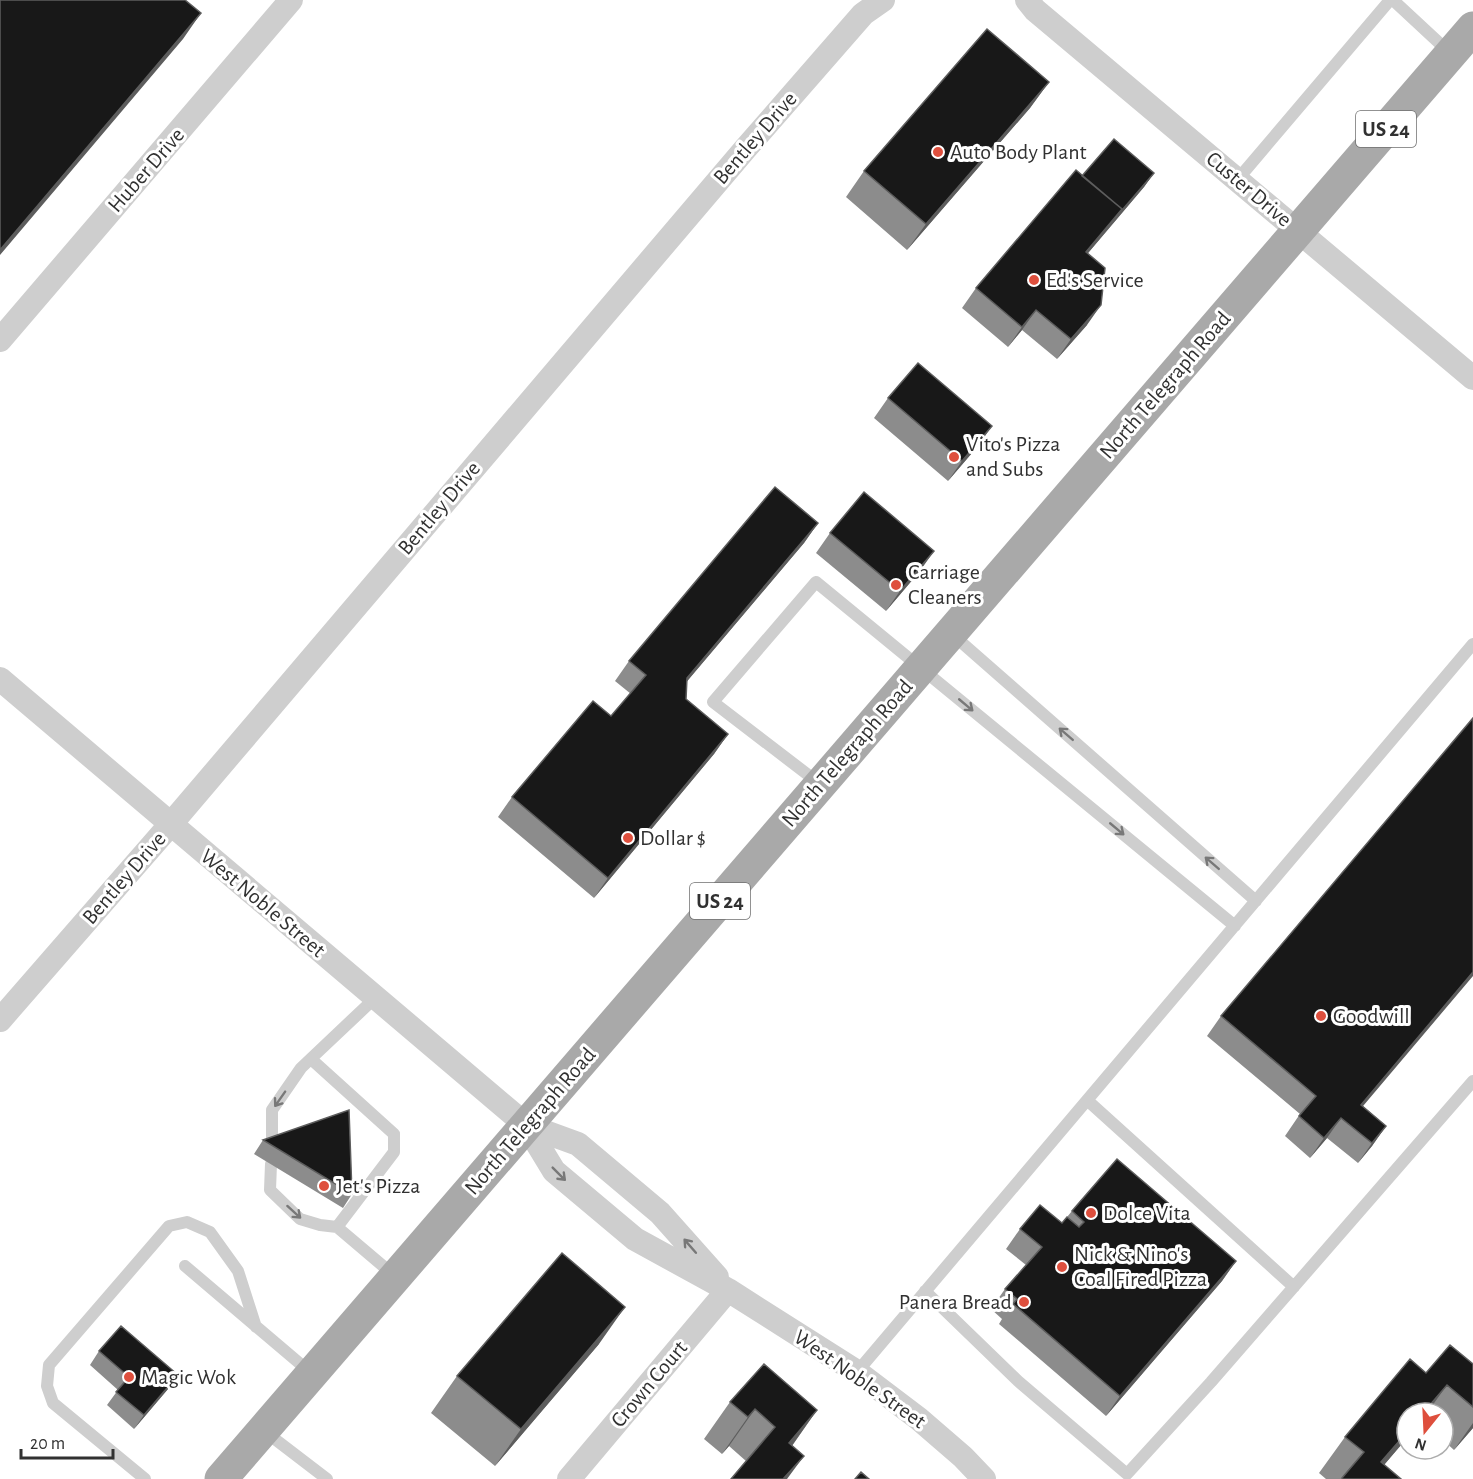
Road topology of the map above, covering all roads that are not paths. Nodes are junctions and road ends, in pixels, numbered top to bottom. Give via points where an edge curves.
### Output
1 (291, 0) edge
2 (883, 0) edge
3 (1027, 0) edge
4 (1391, 0) edge
5 (1473, 28) edge
6 (1451, 54) junction
7 (1238, 179) junction
8 (1298, 230) junction
9 (0, 340) edge
10 (1473, 378) edge
11 (951, 633) junction
12 (1473, 644) edge
13 (921, 667) junction
14 (0, 679) edge
15 (821, 784) junction
16 (170, 825) junction
17 (1256, 901) junction
18 (1235, 926) junction
19 (375, 998) junction
20 (0, 1020) edge
21 (311, 1059) junction
22 (1473, 1081) edge
23 (1086, 1100) junction
24 (526, 1125) junction
25 (272, 1148) edge
26 (271, 1164) dead end
27 (337, 1227) junction
28 (185, 1266) dead end
29 (396, 1276) junction
30 (1294, 1287) junction
31 (728, 1290) junction
32 (925, 1291) junction
33 (256, 1327) junction
34 (857, 1372) junction
35 (312, 1373) junction
36 (263, 1430) junction
37 (145, 1479) edge
38 (221, 1479) edge
39 (327, 1479) edge
40 (569, 1479) edge
41 (984, 1479) edge

1 - 9 street, Huber Drive
2 - 16 street, Bentley Drive via 863,14 746,148
3 - 7 street, Custer Drive
4 - 6 lane
4 - 7 lane
5 - 6 main road, North Telegraph Road / US 24
6 - 8 main road, North Telegraph Road / US 24
7 - 8 street, Custer Drive
8 - 10 street, Custer Drive
8 - 11 main road, North Telegraph Road / US 24
11 - 13 main road, North Telegraph Road / US 24
17 -> 11 lane
12 - 17 lane
13 - 15 main road, North Telegraph Road / US 24
13 - 15 lane via 816,582 713,702
13 -> 18 lane
14 - 16 street, West Noble Street
15 - 24 main road, North Telegraph Road / US 24
16 - 19 street, West Noble Street
16 - 20 street, Bentley Drive
17 - 18 lane
18 - 23 lane
19 - 21 lane
19 - 24 street, West Noble Street
21 -> 25 lane via 272,1110
21 - 27 lane via 394,1134 394,1152
22 - 30 lane
23 - 30 lane
23 - 32 lane
24 - 29 main road, North Telegraph Road / US 24
31 -> 24 street, West Noble Street via 660,1213 578,1144
24 -> 31 street, West Noble Street via 554,1171 635,1239
26 -> 27 lane via 270,1190 300,1219
27 - 29 lane
28 - 33 lane
29 - 35 main road, North Telegraph Road / US 24
30 - 32 lane via 1127,1474 1018,1381
31 - 34 street, West Noble Street
31 - 40 street, Crown Court
32 - 34 lane
33 - 35 lane
33 - 37 lane via 238,1271 210,1232 187,1221 169,1226 49,1365 47,1386 53,1403
34 - 41 street, West Noble Street via 919,1419
35 - 36 main road, North Telegraph Road / US 24
36 - 38 main road, North Telegraph Road / US 24
36 - 39 lane

